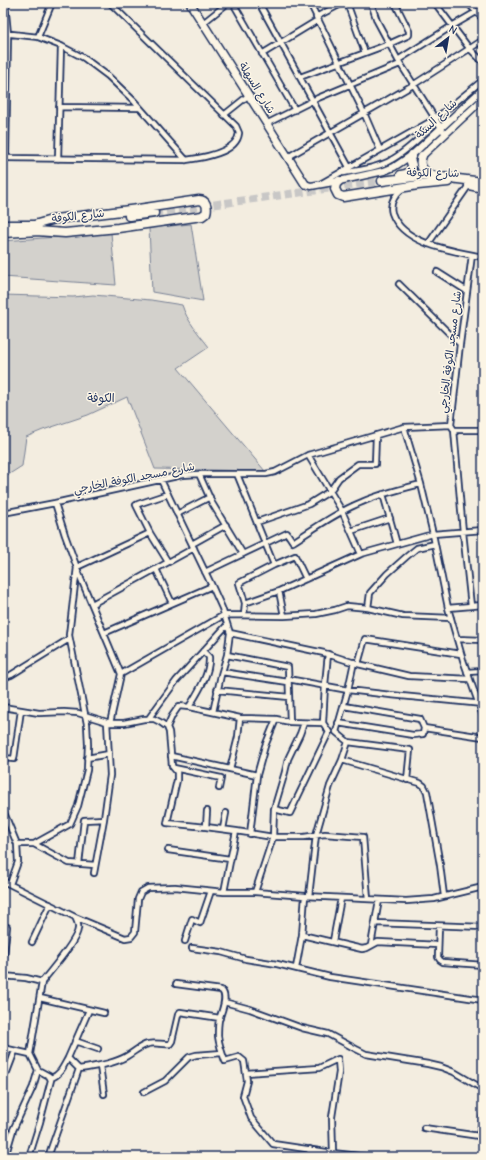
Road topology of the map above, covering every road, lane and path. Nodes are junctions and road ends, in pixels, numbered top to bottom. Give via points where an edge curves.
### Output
1 (5, 3) edge
2 (52, 3) edge
3 (110, 3) edge
4 (190, 3) edge
5 (228, 3) edge
6 (233, 3) edge
7 (259, 3) edge
8 (310, 3) edge
9 (344, 3) edge
10 (347, 3) edge
11 (371, 3) edge
12 (395, 3) edge
13 (435, 3) edge
14 (468, 3) edge
15 (483, 8) edge
16 (476, 12) junction
17 (317, 18) junction
18 (483, 19) edge
19 (203, 23) junction
20 (452, 26) junction
21 (5, 33) edge
22 (38, 37) junction
23 (483, 40) edge
24 (281, 42) junction
25 (389, 44) junction
26 (61, 46) junction
27 (470, 48) junction
28 (365, 53) junction
29 (262, 54) junction
30 (339, 62) junction
31 (399, 62) junction
32 (483, 62) edge
33 (300, 77) junction
34 (483, 80) edge
35 (350, 85) junction
36 (413, 85) junction
37 (483, 89) edge
38 (249, 95) junction
39 (483, 99) edge
40 (313, 100) junction
41 (59, 107) junction
42 (140, 108) junction
43 (295, 110) junction
44 (364, 113) junction
45 (224, 115) junction
46 (436, 121) junction
47 (266, 124) junction
48 (441, 129) junction
49 (331, 132) junction
50 (445, 134) junction
51 (380, 150) junction
52 (412, 155) junction
53 (422, 156) joint
54 (288, 157) junction
55 (5, 158) edge
56 (58, 159) junction
57 (186, 160) junction
58 (349, 167) junction
59 (433, 176) junction
60 (339, 177) junction
61 (383, 182) junction
62 (448, 182) junction
63 (483, 182) edge
64 (305, 184) joint
65 (468, 185) junction
66 (405, 187) junction
67 (483, 188) edge
68 (155, 216) tunnel mouth
69 (3, 225) edge
70 (35, 228) junction
71 (3, 233) edge
72 (428, 244) junction
73 (472, 255) junction
74 (483, 257) edge
75 (437, 272) dead end
76 (399, 284) dead end
77 (467, 291) junction
78 (460, 344) junction
79 (451, 425) junction
80 (404, 427) junction
81 (454, 430) junction
82 (483, 430) edge
83 (376, 435) junction
84 (308, 456) junction
85 (199, 474) junction
86 (237, 474) junction
87 (161, 480) junction
88 (420, 484) junction
89 (330, 491) junction
90 (168, 494) junction
91 (383, 494) junction
92 (210, 497) junction
93 (55, 503) junction
94 (342, 511) junction
95 (3, 513) edge
96 (177, 514) junction
97 (390, 518) junction
98 (257, 522) junction
99 (226, 525) junction
100 (483, 530) edge
101 (351, 532) junction
102 (463, 532) junction
103 (150, 533) junction
104 (433, 534) junction
105 (266, 543) junction
106 (397, 544) junction
107 (435, 544) junction
108 (193, 546) junction
109 (243, 554) junction
110 (361, 554) junction
111 (168, 562) junction
112 (274, 565) junction
113 (77, 567) junction
114 (156, 569) junction
115 (205, 572) junction
116 (306, 579) junction
117 (212, 586) junction
118 (279, 591) junction
119 (244, 603) junction
120 (92, 604) junction
121 (172, 604) junction
122 (483, 605) edge
123 (471, 606) junction
124 (368, 608) junction
125 (448, 608) junction
126 (224, 615) junction
127 (244, 615) junction
128 (284, 616) junction
129 (450, 618) junction
130 (227, 625) junction
131 (104, 633) junction
132 (230, 633) junction
133 (70, 638) junction
134 (457, 639) junction
135 (483, 640) edge
136 (203, 651) junction
137 (328, 654) junction
138 (461, 654) junction
139 (227, 655) junction
140 (356, 663) junction
141 (483, 671) edge
142 (222, 672) junction
143 (467, 672) junction
144 (121, 674) junction
145 (3, 678) edge
146 (469, 679) junction
147 (288, 681) junction
148 (325, 685) junction
149 (217, 690) junction
150 (348, 690) junction
151 (289, 697) junction
152 (481, 705) edge
153 (189, 706) junction
154 (344, 706) junction
155 (3, 707) edge
156 (21, 710) junction
157 (213, 712) junction
158 (84, 714) junction
159 (483, 716) edge
160 (149, 718) junction
161 (240, 718) junction
162 (276, 719) junction
163 (108, 722) junction
164 (290, 722) junction
165 (304, 723) junction
166 (338, 723) junction
167 (323, 724) junction
168 (167, 727) junction
169 (424, 728) junction
170 (329, 732) junction
171 (336, 732) junction
172 (483, 737) edge
173 (348, 742) junction
174 (109, 754) junction
175 (171, 756) junction
176 (3, 758) edge
177 (87, 758) junction
178 (342, 760) junction
179 (174, 768) junction
180 (230, 769) junction
181 (257, 775) junction
182 (407, 780) junction
183 (219, 788) dead end
184 (274, 809) junction
185 (3, 810) edge
186 (207, 811) dead end
187 (226, 813) dead end
188 (104, 819) junction
189 (206, 827) junction
190 (223, 829) junction
191 (236, 831) junction
192 (250, 834) junction
193 (316, 835) junction
194 (273, 837) junction
195 (17, 844) junction
196 (34, 844) junction
197 (168, 850) dead end
198 (230, 859) junction
199 (79, 864) junction
200 (95, 865) junction
201 (94, 873) dead end
202 (3, 881) edge
203 (10, 884) junction
204 (483, 887) edge
205 (211, 890) junction
206 (224, 892) junction
207 (255, 892) junction
208 (307, 896) junction
209 (444, 896) junction
210 (341, 898) junction
211 (368, 899) junction
212 (379, 900) junction
213 (50, 904) junction
214 (75, 917) junction
215 (376, 923) junction
216 (439, 926) junction
217 (7, 927) dead end
218 (483, 928) edge
219 (302, 935) junction
220 (185, 941) dead end
221 (333, 941) junction
222 (32, 942) dead end
223 (371, 945) junction
224 (438, 945) junction
225 (4, 947) edge
226 (192, 948) dead end
227 (3, 963) edge
228 (483, 964) edge
229 (296, 968) junction
230 (3, 976) edge
231 (42, 982) junction
232 (176, 984) dead end
233 (40, 998) junction
234 (483, 1000) edge
235 (224, 1002) junction
236 (89, 1010) junction
237 (104, 1013) dead end
238 (220, 1018) junction
239 (75, 1041) junction
240 (3, 1048) edge
241 (98, 1049) dead end
242 (15, 1050) junction
243 (222, 1053) junction
244 (30, 1054) junction
245 (68, 1058) junction
246 (100, 1066) junction
247 (78, 1069) junction
248 (38, 1070) junction
249 (8, 1072) dead end
250 (246, 1073) junction
251 (51, 1078) junction
252 (483, 1089) edge
253 (144, 1092) dead end
254 (104, 1094) dead end
255 (483, 1115) edge
256 (424, 1128) dead end
257 (481, 1136) edge
258 (310, 1150) junction
259 (333, 1155) edge
260 (5, 1157) edge
261 (29, 1157) edge
262 (48, 1157) edge
263 (309, 1157) edge
264 (368, 1157) edge

1 - 21 street
2 - 22 street
3 - 45 street
4 - 19 main road, شارع السهلة
5 - 19 street
6 - 29 street
7 - 24 street
8 - 17 street
9 - 17 street
10 - 28 street
11 - 25 street via 377,22
12 - 25 street via 410,33
13 - 20 street
14 - 16 street
15 - 16 street
16 - 18 street
16 - 20 street
17 - 24 street
17 - 30 street
19 - 38 main road, شارع السهلة
20 - 27 street
20 - 31 street
21 - 22 street
21 - 55 street
22 - 26 street
23 - 27 street
24 - 29 street
24 - 33 street
25 - 28 street
25 - 31 street
26 - 41 street
26 - 42 street via 84,58 108,76
27 - 32 street
27 - 36 street
28 - 30 street
29 - 43 street
30 - 33 street
30 - 35 street
31 - 35 street
31 - 36 street
33 - 40 street
34 - 46 street
35 - 40 street
35 - 44 street
36 - 44 street
36 - 46 street
37 - 48 street, شارع السكة
38 - 45 street
38 - 47 main road, شارع السهلة
39 - 50 street, شارع السكة
40 - 43 street
40 - 49 street
41 - 42 street
41 - 56 street
42 - 57 street
43 - 47 street
44 - 49 street
44 - 51 street
45 - 57 street via 237,128 239,135 236,142 208,157
46 - 48 street
46 - 51 street
46 - 60 street via 390,161
47 - 54 main road, شارع السهلة
48 - 50 street
48 - 52 street, شارع السكة
49 - 54 street
49 - 58 street
50 - 53 street, شارع السكة
51 - 58 street
52 - 60 street, شارع السكة via 384,171
52 - 61 highway via 410,172
53 - 59 highway via 420,166
54 - 64 main road, شارع السهلة
55 - 56 street
56 - 57 street
58 - 60 street
59 - 61 highway, شارع الكوفة
59 - 63 highway, شارع الكوفة
60 - 64 street, شارع السكة via 321,184
60 - 66 highway via 335,189 338,195 343,197
61 - 62 highway, شارع الكوفة
62 - 65 highway, شارع الكوفة
62 - 66 highway
65 - 67 highway, شارع الكوفة
65 - 72 street
66 - 72 street via 392,200 390,208 394,220 400,228
68 - 70 highway, شارع الكوفة
69 - 70 highway, شارع الكوفة
70 - 70 highway via 65,233 118,228 202,216 207,209 205,202 198,200 55,219
70 - 71 highway, شارع الكوفة
72 - 73 street
73 - 74 street
73 - 77 street, شارع مسجد الكوفة الخارجي
75 - 77 street
76 - 78 street
77 - 78 street, شارع مسجد الكوفة الخارجي
78 - 79 street, شارع مسجد الكوفة الخارجي
79 - 80 street, شارع مسجد الكوفة الخارجي
79 - 81 street
80 - 83 street, شارع مسجد الكوفة الخارجي
80 - 88 street
81 - 82 street
81 - 102 street
83 - 84 street, شارع مسجد الكوفة الخارجي
83 - 89 street via 375,464 358,464 339,478
84 - 86 street, شارع مسجد الكوفة الخارجي via 275,472
84 - 89 street
85 - 86 street, شارع مسجد الكوفة الخارجي
85 - 87 street, شارع مسجد الكوفة الخارجي
85 - 92 street
86 - 98 street
87 - 90 street
87 - 93 street, شارع مسجد الكوفة الخارجي
88 - 91 street
88 - 104 street
89 - 94 street
89 - 98 street via 309,504
90 - 96 street
90 - 103 street via 136,505
91 - 94 street
91 - 97 street
92 - 96 street
92 - 99 street
93 - 95 street, شارع مسجد الكوفة الخارجي
93 - 113 street
94 - 101 street
94 - 105 street via 293,542 287,533
96 - 108 street
97 - 101 street
97 - 106 street
98 - 105 street
99 - 108 street
99 - 109 street
100 - 102 street
101 - 110 street
102 - 104 street
102 - 123 street
103 - 111 street
103 - 113 street
104 - 106 street
104 - 107 street
105 - 109 street
105 - 112 street
106 - 110 street
107 - 124 street via 417,548 387,574 370,593
107 - 125 street
108 - 111 street
108 - 115 street
109 - 115 street
110 - 116 street
111 - 114 street
112 - 116 street via 295,556
112 - 119 street via 239,583
113 - 120 street
113 - 133 street
114 - 120 street
114 - 121 street
115 - 117 street
116 - 118 street
117 - 121 street
117 - 126 street
118 - 119 street
118 - 128 street
119 - 127 street
120 - 131 street
121 - 131 street
122 - 123 street
123 - 125 street
124 - 128 street via 347,606 316,614
124 - 129 street via 403,616
125 - 129 street
126 - 127 street
126 - 130 street
126 - 144 street
127 - 128 street
129 - 134 street
130 - 132 street
130 - 136 street
131 - 144 street
132 - 137 street
132 - 139 street
133 - 145 street via 11,676
133 - 158 street
134 - 135 street
134 - 138 street
136 - 153 street via 209,657 210,665
136 - 160 street via 176,680
137 - 140 street
137 - 148 street
138 - 140 street via 365,639
138 - 143 street
139 - 142 street
139 - 147 street via 288,667
140 - 146 street via 409,676
140 - 150 street
141 - 143 street
142 - 147 street
142 - 149 street
143 - 146 street
144 - 163 street
146 - 152 street
147 - 148 street
147 - 151 street
148 - 150 street
148 - 167 street
149 - 151 street
149 - 157 street
150 - 152 street
150 - 154 street
151 - 164 street
152 - 159 street
153 - 157 street
153 - 168 street via 179,706
154 - 166 street
154 - 169 street via 420,719
155 - 156 street
156 - 158 street
156 - 176 street via 14,759
157 - 161 street
158 - 163 street
158 - 177 street via 87,724
160 - 163 street via 124,723
160 - 168 street
161 - 162 street
161 - 180 street
162 - 164 street
162 - 181 street
163 - 174 street
164 - 165 street
165 - 167 street
165 - 184 street via 288,759
166 - 169 street via 414,735 423,734
166 - 171 street
167 - 170 street
168 - 175 street
169 - 172 street
170 - 171 street
170 - 184 street via 290,813
171 - 173 street
173 - 178 street
173 - 182 street via 410,750
174 - 177 street
174 - 188 street via 110,775
175 - 179 street
175 - 180 street
177 - 196 street via 87,770 78,806 70,824
178 - 182 street
178 - 193 street via 330,786
179 - 183 street via 221,778
179 - 189 street via 177,780 167,823
180 - 181 street
181 - 192 street
182 - 209 street via 420,783 427,792
184 - 194 street
185 - 195 street
186 - 189 street
187 - 190 street
188 - 199 street via 84,820
188 - 200 street
189 - 190 street
190 - 191 street
191 - 192 street
191 - 198 street
192 - 194 street
193 - 194 street
193 - 208 street
193 - 211 street via 363,837
194 - 207 street
195 - 196 street
195 - 203 street via 18,862
196 - 199 street via 69,863
197 - 198 street
198 - 206 street
199 - 200 street
200 - 201 street
202 - 203 street
203 - 213 street
204 - 209 street
205 - 206 street
205 - 214 street via 159,887 144,890 138,899 135,932 128,938
205 - 220 street via 200,923 192,919
206 - 207 street
207 - 208 street
208 - 210 street
208 - 219 street
209 - 212 street via 416,901
210 - 211 street
210 - 221 street
211 - 212 street
212 - 215 street
213 - 214 street
213 - 222 street
214 - 231 street via 77,933
215 - 216 street
215 - 223 street
216 - 218 street
216 - 224 street
217 - 225 street
219 - 221 street
219 - 229 street
221 - 223 street via 362,948
223 - 224 street via 381,942
224 - 228 street via 438,957 441,961
225 - 227 street
226 - 229 street
229 - 234 street via 330,977
230 - 231 street
231 - 233 street
232 - 235 street via 221,990
233 - 236 street
233 - 244 street
235 - 238 street
235 - 252 street via 328,1034 366,1054 441,1067
236 - 237 street
236 - 239 street
238 - 243 street via 218,1039
238 - 246 street via 180,1012 170,1044 148,1044 126,1057
239 - 241 street
239 - 245 street
240 - 242 street
242 - 244 street
242 - 249 street
243 - 250 street via 225,1061 239,1057 244,1061
243 - 253 street via 189,1057 165,1081
244 - 248 street
245 - 247 street
245 - 251 street via 59,1073
246 - 247 street
246 - 254 street
247 - 262 street
248 - 251 street
248 - 260 street via 13,1130
250 - 258 street via 247,1081 243,1096 251,1118 273,1144
250 - 259 street via 319,1068 338,1059 339,1072 332,1117
251 - 261 street
255 - 257 street
256 - 257 street
258 - 259 street
258 - 263 street
259 - 264 street

